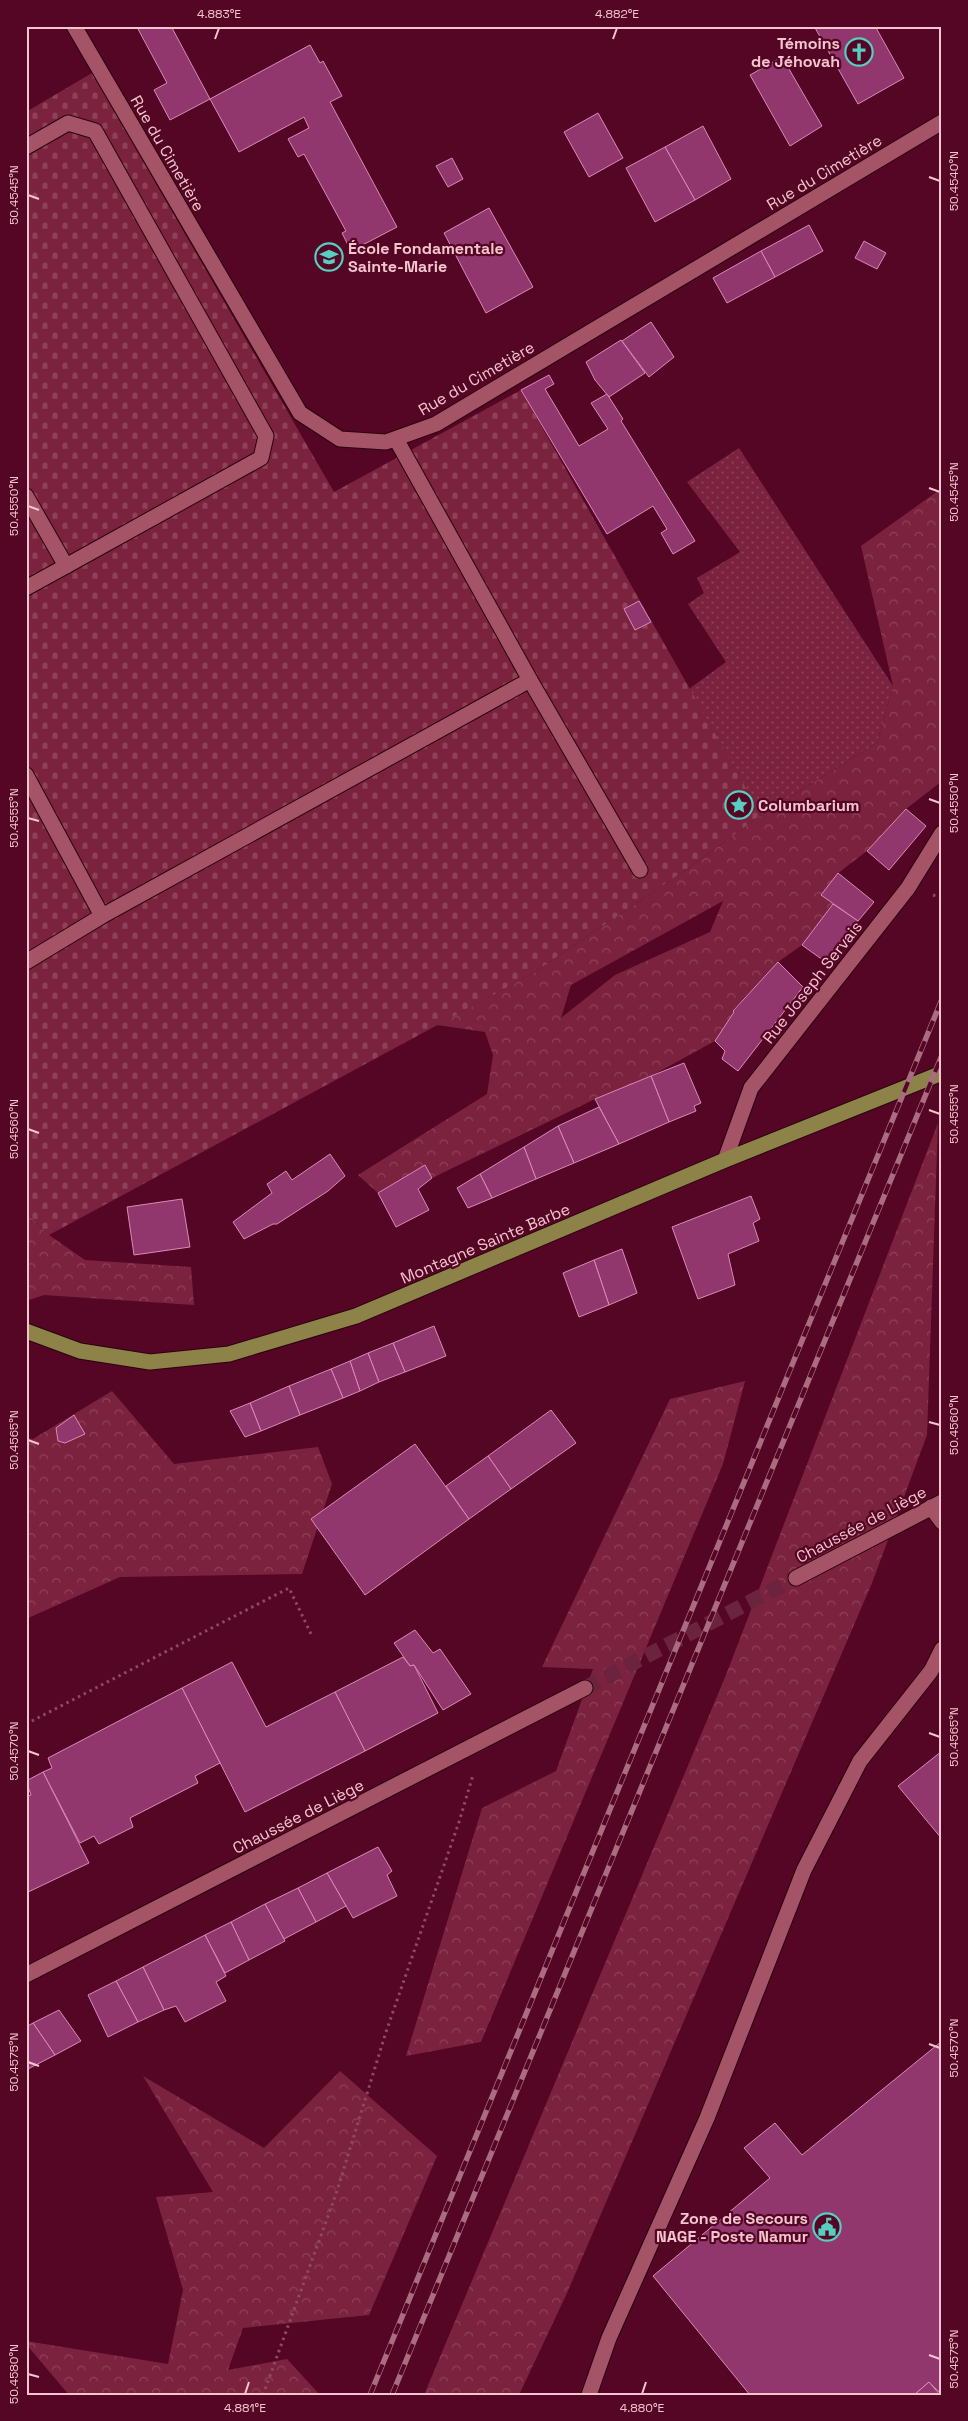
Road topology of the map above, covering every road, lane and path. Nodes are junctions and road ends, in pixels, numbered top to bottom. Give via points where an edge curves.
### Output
1 (74, 26) edge
2 (942, 122) edge
3 (26, 147) edge
4 (396, 439) junction
5 (26, 496) edge
6 (66, 566) junction
7 (26, 588) edge
8 (530, 680) junction
9 (26, 776) edge
10 (942, 833) edge
11 (640, 870) dead end
12 (102, 916) junction
13 (26, 962) edge
14 (942, 1073) edge
15 (725, 1160) junction
16 (26, 1331) edge
17 (936, 1504) edge
18 (942, 1522) edge
19 (796, 1578) tunnel mouth
20 (312, 1636) dead end
21 (942, 1649) edge
22 (585, 1688) tunnel mouth
23 (26, 1724) edge
24 (483, 1740) junction
25 (26, 1975) edge
26 (263, 2395) edge
27 (589, 2395) edge

1 - 4 street, Rue du Cimetière via 300,413 340,439 386,442
2 - 4 street, Rue du Cimetière via 436,424
3 - 6 street via 68,123 95,131 266,436 261,458
4 - 8 street
5 - 6 street
6 - 7 street
8 - 11 street
8 - 12 street
9 - 12 street
10 - 15 street, Rue Joseph Servais via 908,888 751,1088
12 - 13 street
14 - 15 main road, Montagne Sainte Barbe
15 - 16 main road, Montagne Sainte Barbe via 356,1316 229,1354 150,1362 80,1351
17 - 18 street
17 - 19 street, Chaussée de Liège
20 - 23 path via 289,1588
21 - 27 street via 931,1671 860,1762 804,1870 707,2118 609,2338
22 - 24 street, Chaussée de Liège
24 - 25 street, Chaussée de Liège
24 - 26 path via 336,2194

